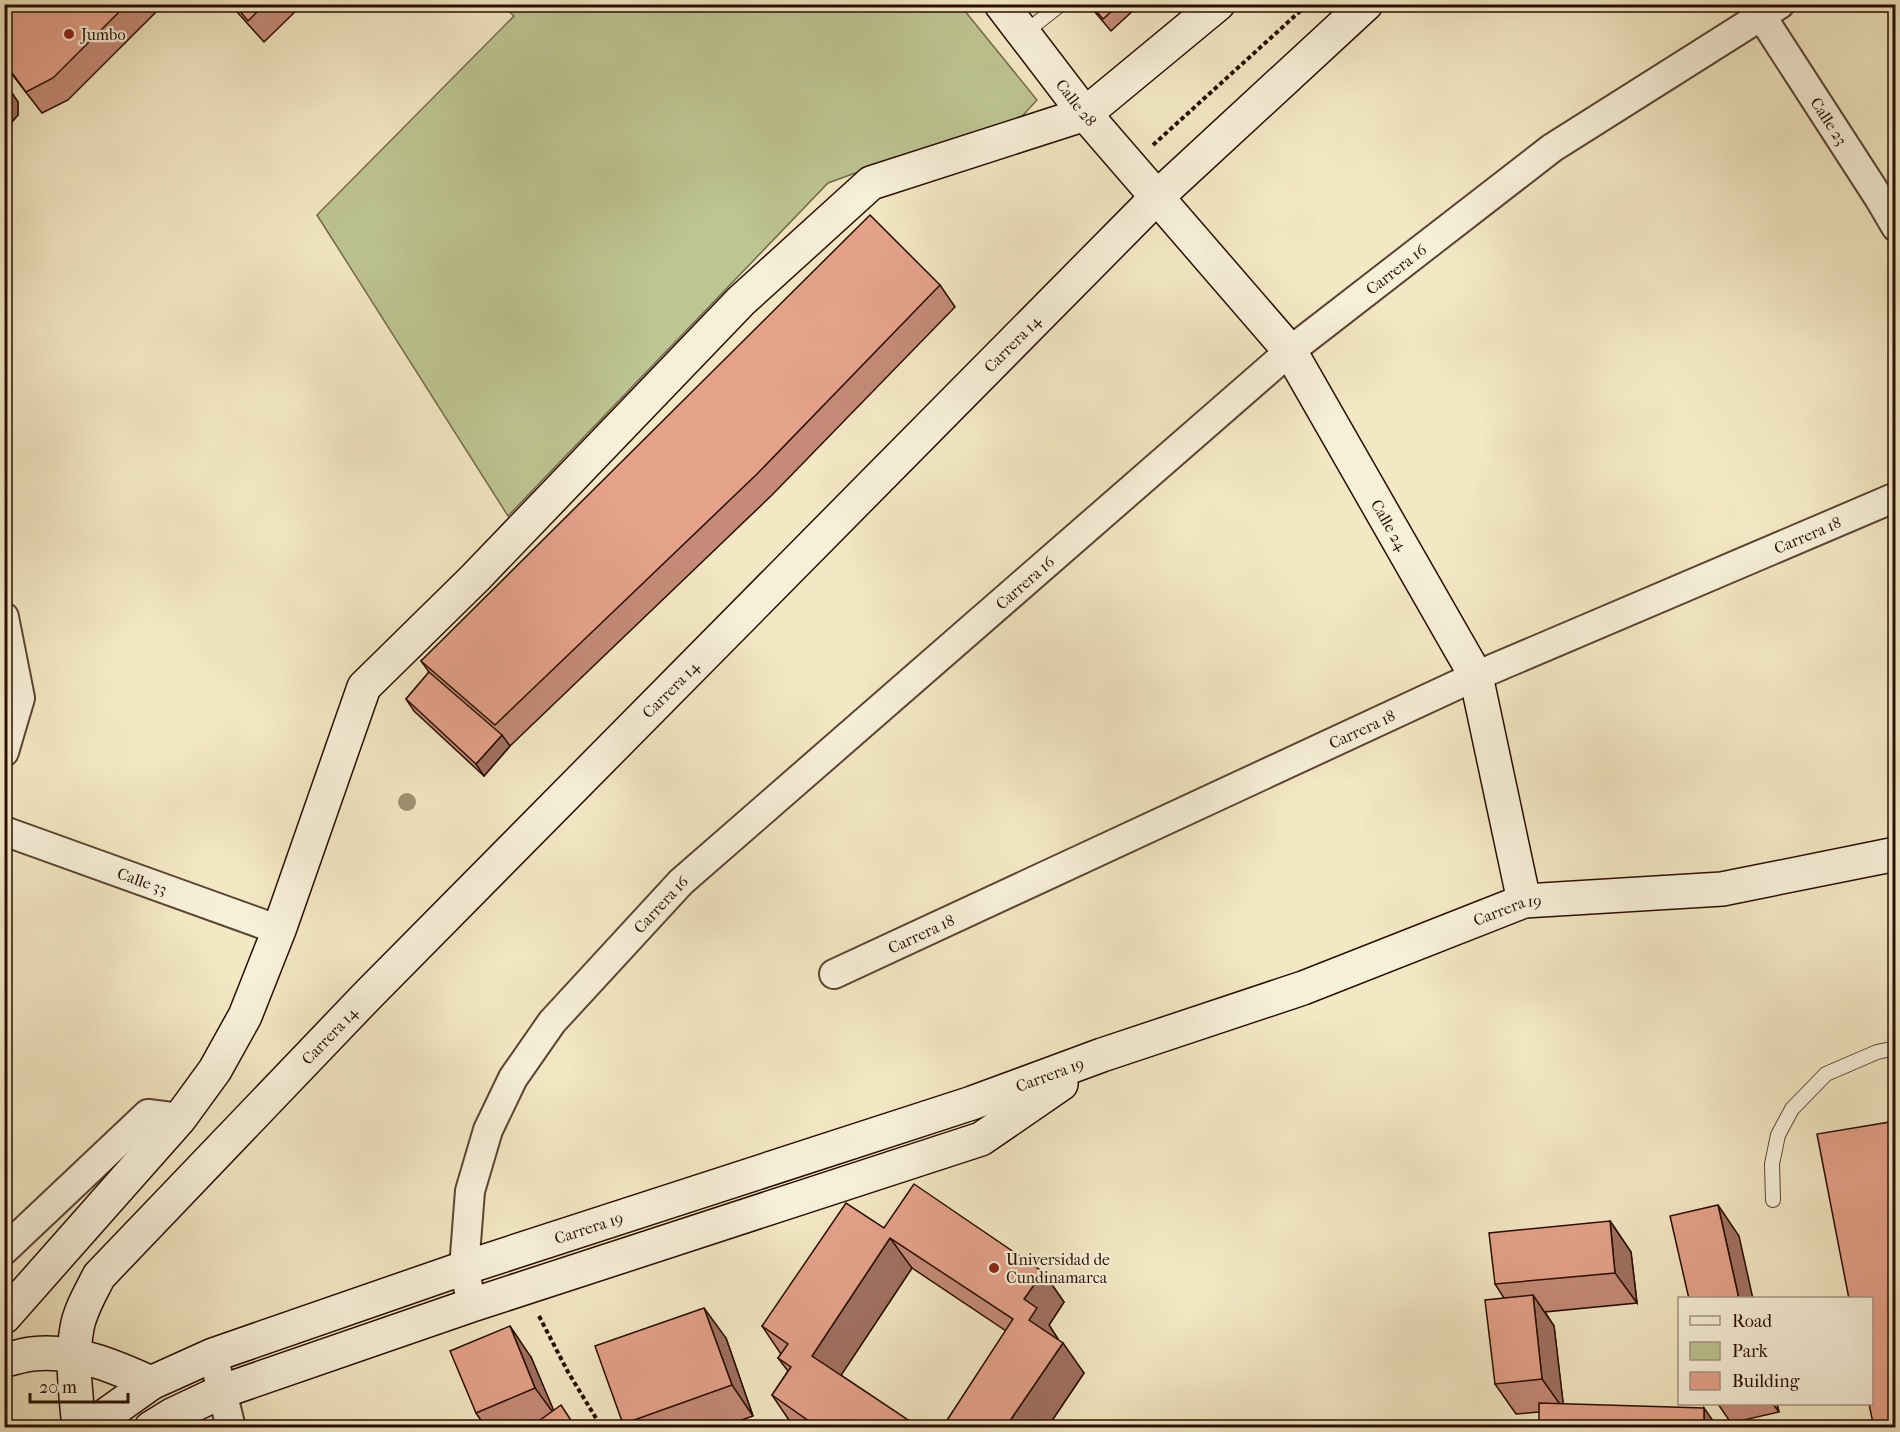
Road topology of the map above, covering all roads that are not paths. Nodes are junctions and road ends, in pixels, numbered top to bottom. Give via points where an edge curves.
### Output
1 (1001, 4) edge
2 (1061, 4) edge
3 (1366, 4) edge
4 (1214, 6) edge
5 (1771, 11) edge
6 (1023, 34) junction
7 (1085, 114) junction
8 (1887, 194) edge
9 (1156, 198) junction
10 (1896, 227) edge
11 (1290, 351) junction
12 (1896, 497) edge
13 (4, 617) edge
14 (1476, 676) junction
15 (4, 752) edge
16 (4, 831) edge
17 (1896, 854) edge
18 (1524, 901) junction
19 (279, 930) junction
20 (834, 974) dead end
21 (1896, 1048) edge
22 (1102, 1055) junction
23 (180, 1118) junction
24 (1773, 1200) dead end
25 (4, 1250) edge
26 (464, 1268) junction
27 (472, 1305) junction
28 (4, 1317) edge
29 (213, 1355) junction
30 (74, 1356) junction
31 (4, 1360) edge
32 (151, 1383) junction
33 (223, 1391) junction
34 (79, 1428) edge
35 (88, 1428) edge
36 (151, 1428) edge
37 (231, 1428) edge

1 - 6 street, Calle 28
2 - 6 lane
3 - 9 street, Carrera 14
4 - 7 street
5 - 8 street, Calle 23
5 - 11 street, Carrera 16 via 1552,148
6 - 7 street, Calle 28
7 - 9 street, Calle 28
7 - 19 street via 871,183 741,301 476,578 364,687
8 - 10 street, Calle 23
9 - 11 street, Calle 24
9 - 30 street, Carrera 14 via 367,996 99,1276 77,1327
11 - 14 street, Calle 24
11 - 26 street, Carrera 16 via 681,882 552,1022 513,1078 489,1130 470,1191
12 - 14 street, Carrera 18
13 - 15 street via 20,698
14 - 18 street, Calle 24
14 - 20 street, Carrera 18
16 - 19 street, Calle 33
17 - 18 street, Carrera 19 via 1722,889
18 - 22 street, Carrera 19 via 1303,988
19 - 23 street via 245,1016 215,1070
21 - 24 lane via 1826,1074 1792,1109 1778,1135 1772,1164
22 - 26 street, Carrera 19 via 972,1103
22 - 27 street, Carrera 19 via 981,1139
23 - 25 street via 148,1114
23 - 28 street
26 - 27 street, Carrera 16
26 - 29 street, Carrera 19
27 - 33 street, Carrera 19
29 - 32 street, Carrera 19
29 - 33 street
30 - 31 street via 33,1354
30 - 32 street via 102,1362
30 - 34 street, Carrera 14
32 - 35 street, Carrera 19
33 - 36 street, Carrera 19
33 - 37 street

